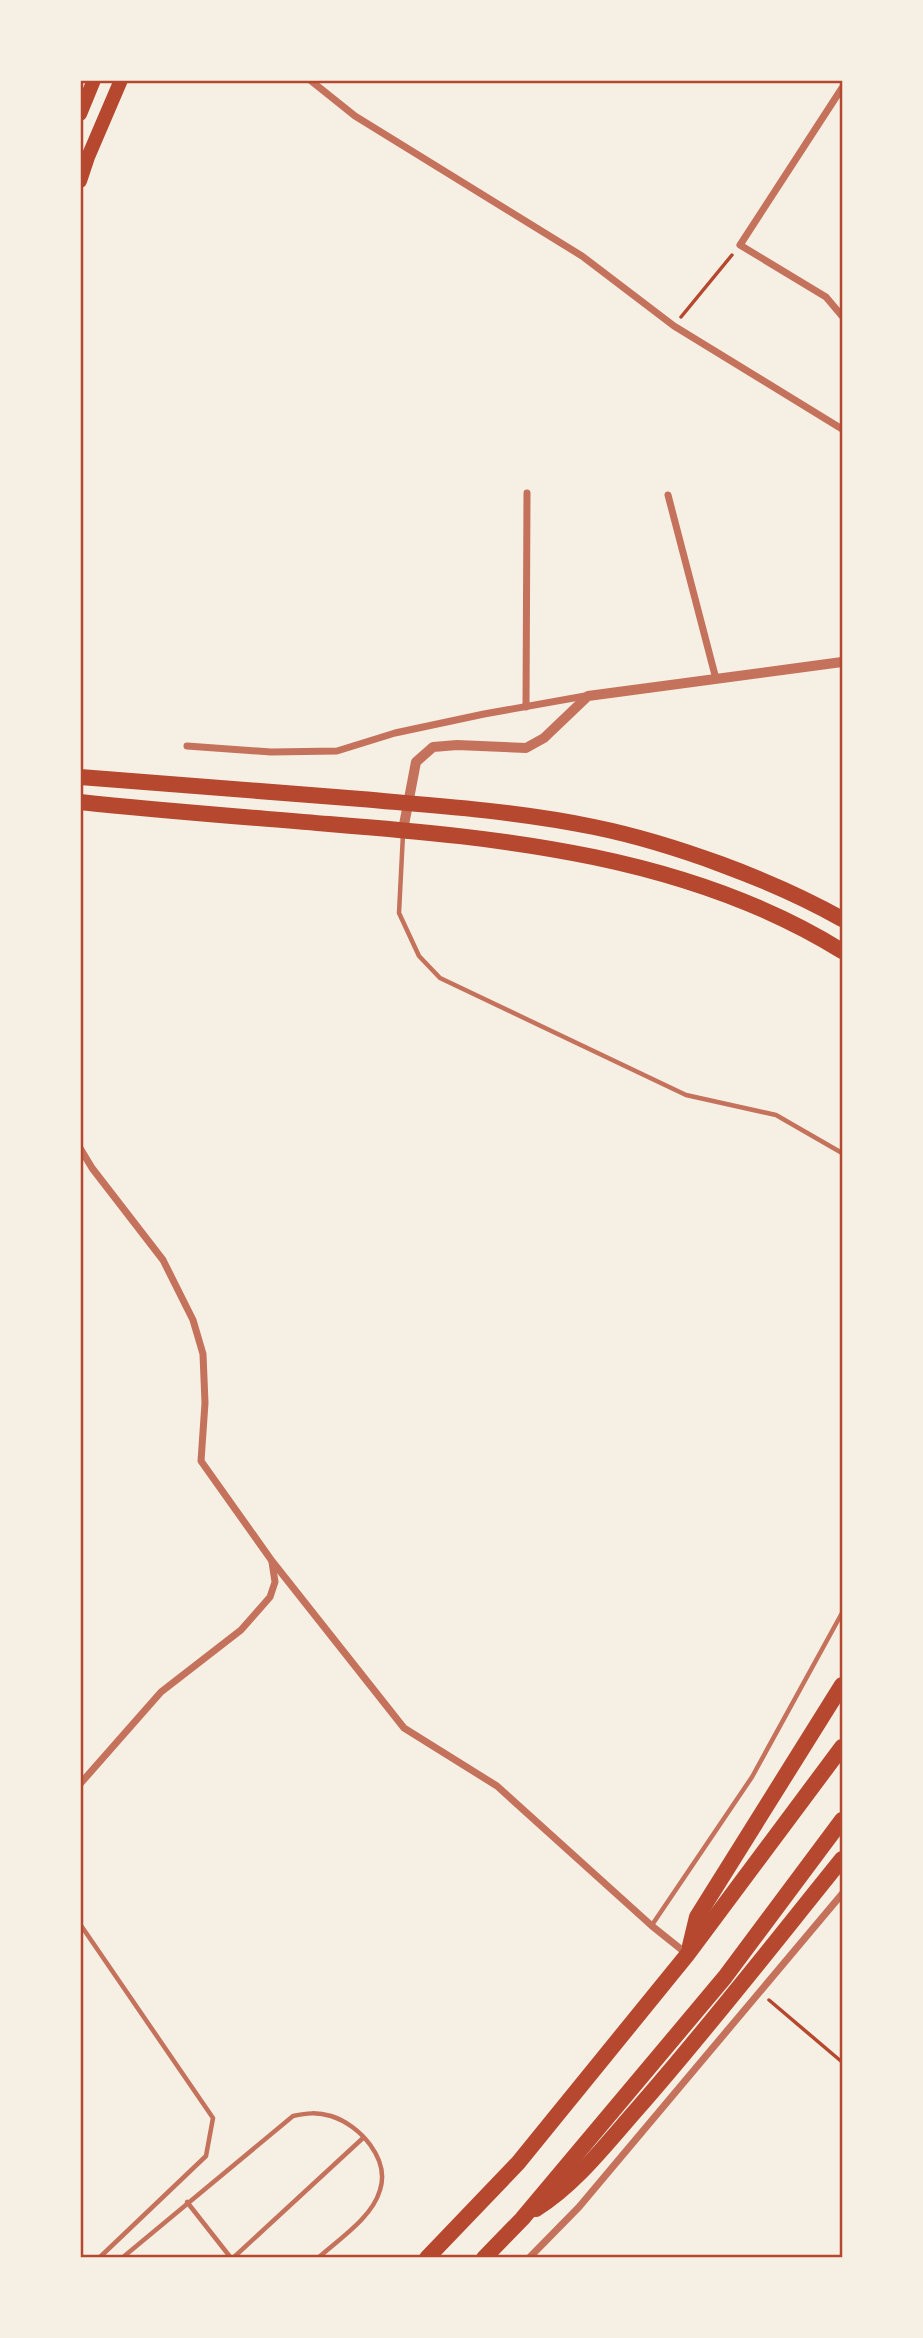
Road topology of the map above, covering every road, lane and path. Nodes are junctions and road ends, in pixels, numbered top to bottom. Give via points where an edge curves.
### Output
1 (94, 80) edge
2 (121, 80) edge
3 (310, 80) edge
4 (842, 88) edge
5 (80, 114) edge
6 (80, 181) edge
7 (740, 245) junction
8 (842, 316) edge
9 (674, 326) junction
10 (842, 429) edge
11 (527, 493) dead end
12 (668, 495) dead end
13 (842, 662) edge
14 (716, 679) junction
15 (588, 696) junction
16 (526, 707) junction
17 (187, 746) dead end
18 (80, 778) edge
19 (80, 802) edge
20 (408, 803) junction
21 (403, 830) junction
22 (842, 919) edge
23 (842, 951) edge
24 (80, 1148) edge
25 (842, 1153) edge
26 (272, 1561) junction
27 (842, 1613) edge
28 (842, 1685) edge
29 (842, 1747) edge
30 (80, 1784) edge
31 (842, 1820) edge
32 (842, 1859) edge
33 (842, 1894) edge
34 (80, 1924) edge
35 (652, 1926) junction
36 (687, 1955) junction
37 (759, 1992) junction
38 (842, 2062) edge
39 (654, 2090) junction
40 (670, 2101) junction
41 (363, 2138) junction
42 (595, 2156) junction
43 (612, 2168) junction
44 (187, 2202) junction
45 (522, 2219) junction
46 (99, 2258) edge
47 (122, 2258) edge
48 (232, 2258) edge
49 (318, 2258) edge
50 (427, 2258) edge
51 (484, 2258) edge
52 (529, 2258) edge

1 - 5 main road
2 - 6 main road
3 - 9 street via 355,116 582,256
4 - 7 street
7 - 8 street via 826,296
7 - 9 path
9 - 10 street
11 - 16 street
12 - 14 street
13 - 14 street
14 - 15 street
15 - 16 street
15 - 20 street via 544,738 526,748 433,747 416,762
16 - 17 street via 395,733 337,751
18 - 20 highway
19 - 21 highway
20 - 21 street
20 - 22 highway via 594,827 733,870
21 - 23 highway via 509,842 657,872 770,912
21 - 25 lane via 399,913 419,956 440,978 686,1094 776,1115
24 - 26 street via 163,1260 193,1320 203,1354 201,1461
26 - 30 street via 275,1581 270,1597 241,1630 161,1692
26 - 35 street via 404,1728 497,1786
27 - 35 lane via 752,1777
28 - 36 highway via 697,1917
29 - 36 highway
31 - 45 highway via 725,1977
32 - 39 highway
33 - 37 street
34 - 46 lane via 213,2118 206,2157
35 - 36 street
36 - 50 highway via 518,2163
37 - 38 path
37 - 40 street
39 - 40 street
39 - 42 highway
40 - 43 street
41 - 44 lane via 332,2116 311,2112 293,2116
41 - 48 lane
41 - 49 lane via 380,2159 380,2190 371,2210
42 - 43 street
42 - 45 highway via 555,2197
43 - 52 street
44 - 47 lane
44 - 48 lane
45 - 51 highway

